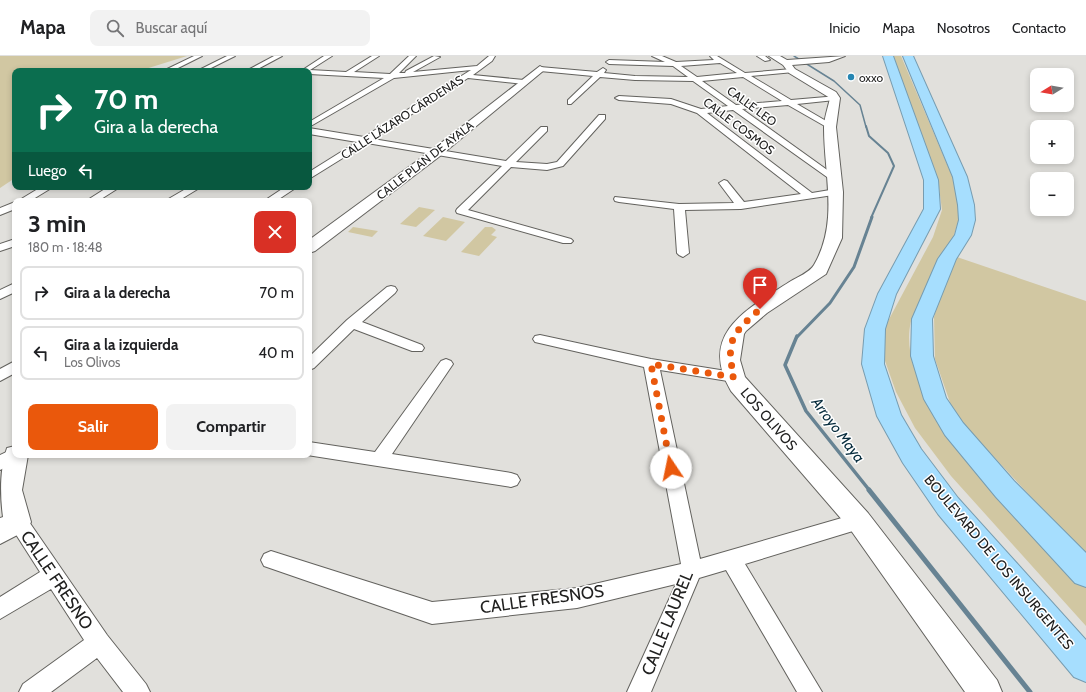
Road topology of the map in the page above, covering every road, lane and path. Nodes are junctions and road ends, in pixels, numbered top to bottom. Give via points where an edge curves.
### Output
1 (200, 56) edge
2 (232, 56) edge
3 (279, 56) edge
4 (329, 56) edge
5 (376, 56) edge
6 (413, 56) edge
7 (492, 56) edge
8 (616, 56) edge
9 (655, 56) edge
10 (713, 56) edge
11 (760, 56) edge
12 (841, 56) edge
13 (437, 57) edge
14 (721, 61) junction
15 (898, 61) edge
16 (609, 62) junction
17 (782, 63) edge
18 (676, 64) junction
19 (173, 68) edge
20 (206, 68) edge
21 (255, 68) edge
22 (309, 68) edge
23 (479, 68) junction
24 (540, 69) joint
25 (312, 72) edge
26 (345, 75) junction
27 (599, 75) junction
28 (745, 75) junction
29 (392, 76) junction
30 (400, 76) junction
31 (466, 76) junction
32 (695, 79) junction
33 (524, 82) junction
34 (619, 98) dead end
35 (835, 98) junction
36 (571, 102) dead end
37 (789, 103) junction
38 (735, 108) junction
39 (700, 111) junction
40 (602, 117) dead end
41 (312, 123) edge
42 (830, 127) junction
43 (544, 128) dead end
44 (312, 131) edge
45 (367, 140) junction
46 (436, 152) junction
47 (508, 164) junction
48 (312, 174) edge
49 (724, 183) dead end
50 (835, 186) junction
51 (43, 190) edge
52 (110, 190) edge
53 (190, 190) edge
54 (287, 190) edge
55 (810, 196) junction
56 (28, 198) edge
57 (95, 198) edge
58 (176, 198) edge
59 (274, 198) edge
60 (619, 199) dead end
61 (12, 206) edge
62 (741, 206) junction
63 (679, 207) junction
64 (0, 212) edge
65 (567, 241) dead end
66 (12, 243) edge
67 (312, 245) edge
68 (0, 248) edge
69 (683, 254) dead end
70 (12, 288) edge
71 (391, 290) dead end
72 (0, 295) edge
73 (352, 323) junction
74 (540, 339) dead end
75 (417, 348) dead end
76 (312, 362) edge
77 (446, 364) dead end
78 (651, 364) junction
79 (12, 368) edge
80 (0, 376) edge
81 (734, 377) junction
82 (12, 380) edge
83 (312, 449) edge
84 (12, 457) edge
85 (14, 458) edge
86 (379, 460) junction
87 (0, 463) edge
88 (511, 480) dead end
89 (859, 521) junction
90 (9, 527) edge
91 (731, 559) junction
92 (271, 560) dead end
93 (692, 571) junction
94 (1086, 573) edge
95 (54, 575) junction
96 (0, 609) edge
97 (99, 643) junction
98 (1086, 665) edge
99 (31, 692) edge
100 (138, 692) edge
101 (639, 692) edge
102 (810, 692) edge
103 (985, 692) edge

1 - 19 street
2 - 20 street
3 - 21 street
4 - 22 street
5 - 26 street
6 - 29 street
7 - 23 street, CALLE LÁZARO CÁRDENAS
8 - 16 street
9 - 18 street, CALLE LEO
10 - 14 street
11 - 17 street
12 - 17 street
13 - 30 street
14 - 18 street
14 - 28 street
15 - 94 highway, BOULEVARD DE LOS INSURGENTES via 960,177 966,205 967,220 963,235 947,260 922,319 922,356 935,399 954,429 1005,489
15 - 98 highway, BOULEVARD DE LOS INSURGENTES via 917,139 931,180 932,209 887,294 875,329 873,364 889,416 912,456 948,506
16 - 18 street
16 - 27 street
17 - 28 street
17 - 35 street
18 - 32 street, CALLE LEO
23 - 30 street
23 - 31 street, CALLE LÁZARO CÁRDENAS
24 - 27 street
24 - 33 street, CALLE PLAN DE AYALA
25 - 26 street
26 - 29 street
27 - 32 street
27 - 36 street
28 - 32 street
28 - 37 street
29 - 30 street
29 - 41 street
31 - 33 street
31 - 45 street, CALLE LÁZARO CÁRDENAS
32 - 38 street, CALLE LEO
33 - 46 street, CALLE PLAN DE AYALA
34 - 39 street, CALLE COSMOS via 676,101
35 - 37 street
35 - 42 street, LOS OLIVOS
37 - 38 street
37 - 42 street
38 - 39 street
38 - 50 street, CALLE LEO
39 - 55 street, CALLE COSMOS
40 - 47 street via 560,164 547,167
42 - 50 street, LOS OLIVOS
43 - 47 street
44 - 45 street
45 - 46 street
45 - 48 street, CALLE LÁZARO CÁRDENAS
46 - 47 street
46 - 67 street, CALLE PLAN DE AYALA
47 - 65 street via 460,211
49 - 62 street
50 - 55 street
50 - 81 street, LOS OLIVOS via 834,238 820,270 760,309 739,327 731,345 730,360
51 - 56 street
52 - 57 street
53 - 58 street
54 - 59 street
55 - 62 street
60 - 63 street
61 - 64 street
62 - 63 street
63 - 69 street
66 - 68 street
70 - 72 street
71 - 73 street
73 - 75 street
73 - 76 street
74 - 78 street
77 - 86 street
78 - 81 street
78 - 93 street, CALLE LAUREL
79 - 80 street
80 - 82 street
81 - 89 street, LOS OLIVOS
83 - 86 street
84 - 87 street
85 - 90 street, CALLE FRESNO via 9,490
86 - 88 street
89 - 91 street, CALLE FRESNOS
89 - 103 street, LOS OLIVOS
90 - 95 street, CALLE FRESNO
91 - 93 street, CALLE FRESNOS
91 - 102 street
92 - 93 street, CALLE FRESNOS via 432,613 577,598
93 - 101 street, CALLE LAUREL
95 - 96 street
95 - 97 street, CALLE FRESNO
97 - 99 street
97 - 100 street, CALLE FRESNO

